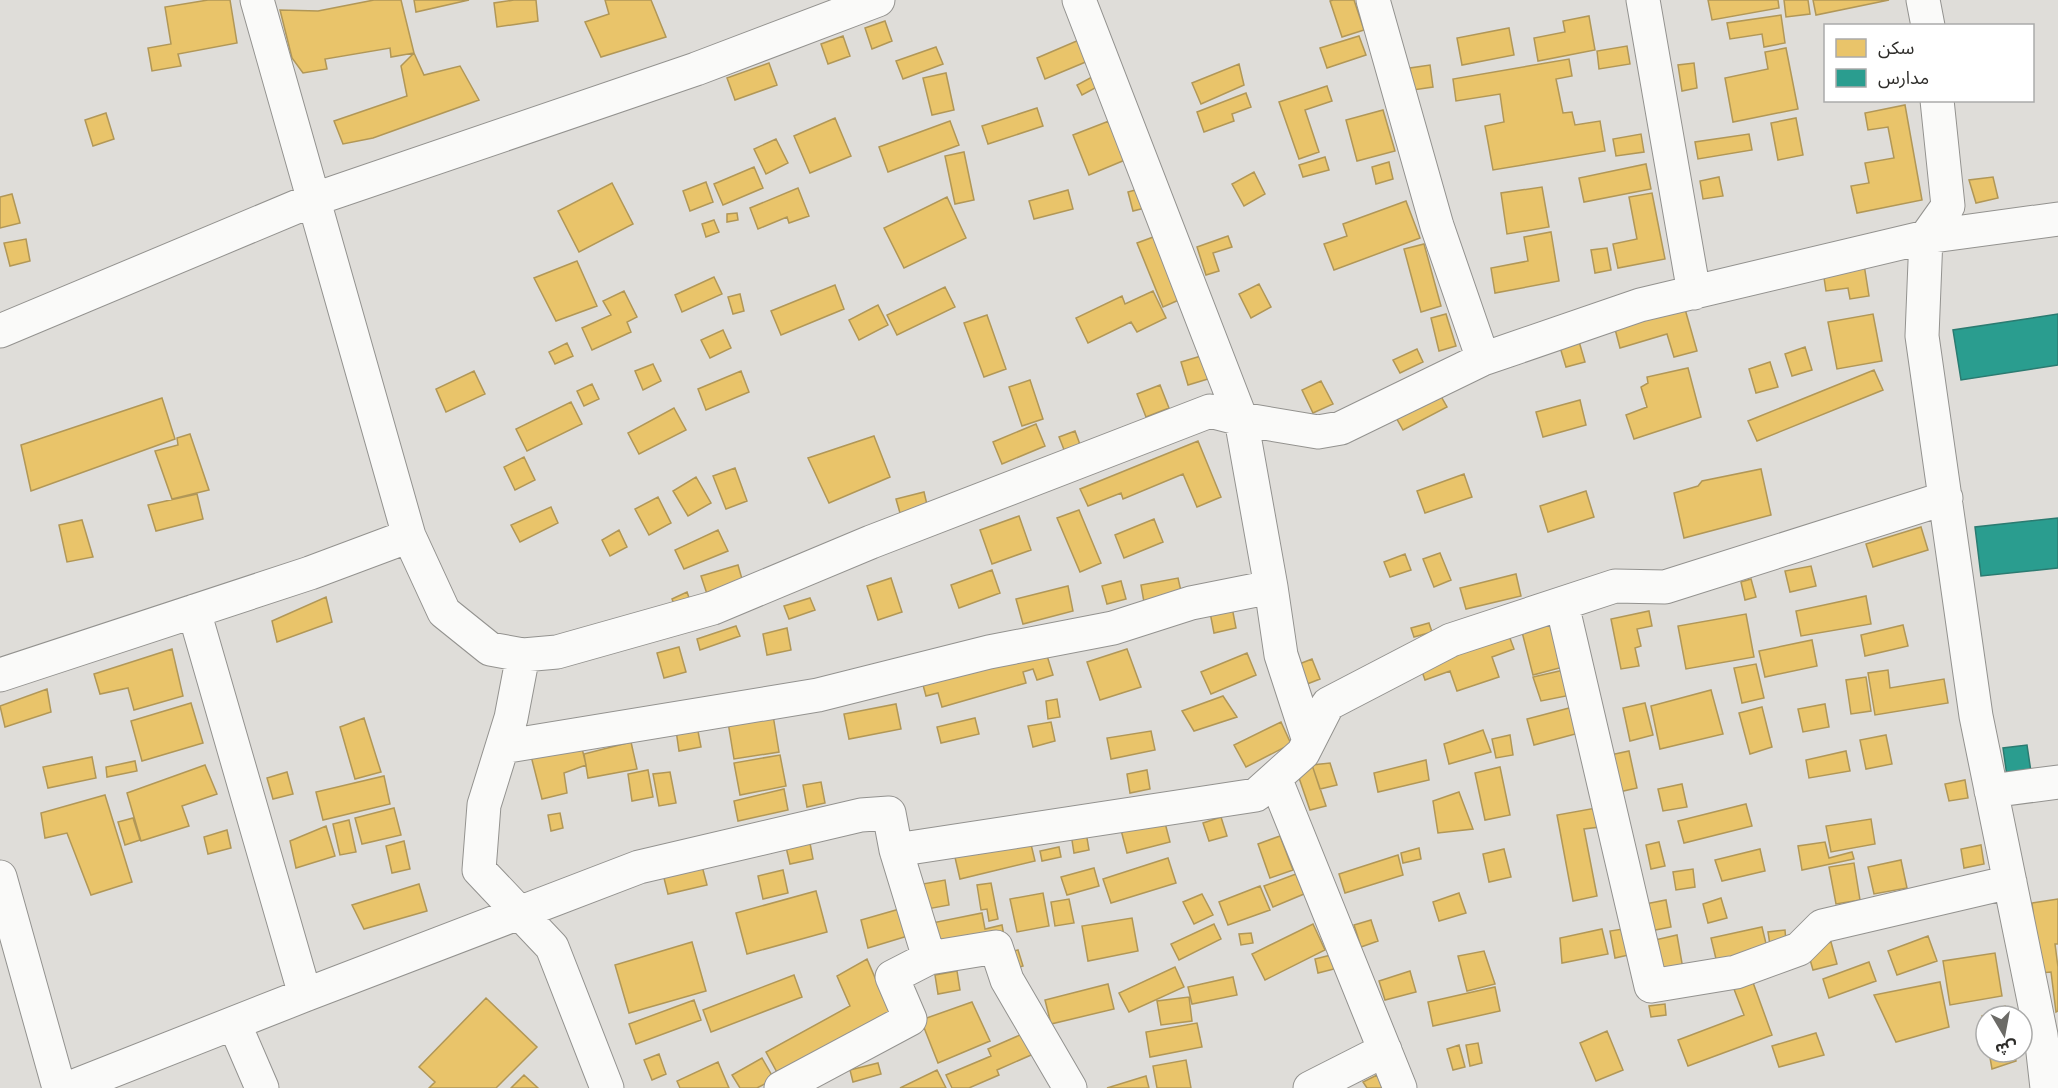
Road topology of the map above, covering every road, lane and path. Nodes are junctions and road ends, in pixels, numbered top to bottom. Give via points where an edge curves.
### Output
1 (258, 0) edge
2 (878, 0) edge
3 (1079, 0) edge
4 (1373, 0) edge
5 (1643, 0) edge
6 (1923, 0) edge
7 (1928, 24) edge
8 (1936, 102) edge
9 (315, 199) junction
10 (2058, 219) edge
11 (1926, 237) junction
12 (1694, 293) junction
13 (0, 331) edge
14 (1483, 359) junction
15 (1241, 419) junction
16 (1946, 498) junction
17 (410, 536) junction
18 (1271, 587) junction
19 (1562, 604) junction
20 (194, 611) junction
21 (523, 655) junction
22 (0, 675) edge
23 (1309, 741) junction
24 (502, 747) junction
25 (1275, 778) junction
26 (2058, 782) edge
27 (1991, 791) junction
28 (896, 850) junction
29 (0, 877) edge
30 (2010, 882) junction
31 (520, 913) junction
32 (929, 958) junction
33 (305, 995) junction
34 (234, 1023) junction
35 (1385, 1050) junction
36 (58, 1088) edge
37 (69, 1088) edge
38 (262, 1088) edge
39 (607, 1088) edge
40 (781, 1088) edge
41 (1070, 1088) edge
42 (1310, 1088) edge
43 (1400, 1088) edge
44 (2047, 1088) edge

1 - 9 street
2 - 9 street via 696,69
3 - 15 street
4 - 14 street via 1437,226
5 - 12 street
6 - 7 street
8 - 11 street via 1948,206
9 - 13 street
9 - 17 street
10 - 11 street
11 - 12 street
11 - 16 street via 1922,336
12 - 14 street via 1640,306
14 - 15 street via 1341,428 1318,432
15 - 18 street
15 - 21 street via 1210,411 871,542 713,608 557,652
16 - 19 street via 1665,587 1615,586
16 - 27 street via 1976,716
17 - 20 street
17 - 21 street via 444,612 490,649
18 - 23 street via 1281,655
18 - 24 street via 1191,603 1113,628 989,651 818,695
19 - 23 street via 1451,640 1328,704
19 - 30 street via 1651,986 1736,972 1798,949 1822,926
20 - 22 street
20 - 33 street
21 - 24 street
23 - 25 street via 1303,753
24 - 31 street via 484,805 479,870
25 - 28 street via 1256,795
25 - 35 street
26 - 27 street
27 - 30 street
28 - 31 street via 889,813 861,815 639,867
28 - 32 street
29 - 36 street
30 - 44 street via 2041,1035
31 - 33 street
31 - 39 street via 552,947
32 - 40 street via 892,977 910,1019
32 - 41 street via 996,947 1007,980
33 - 34 street
34 - 37 street
34 - 38 street
35 - 42 street
35 - 43 street

